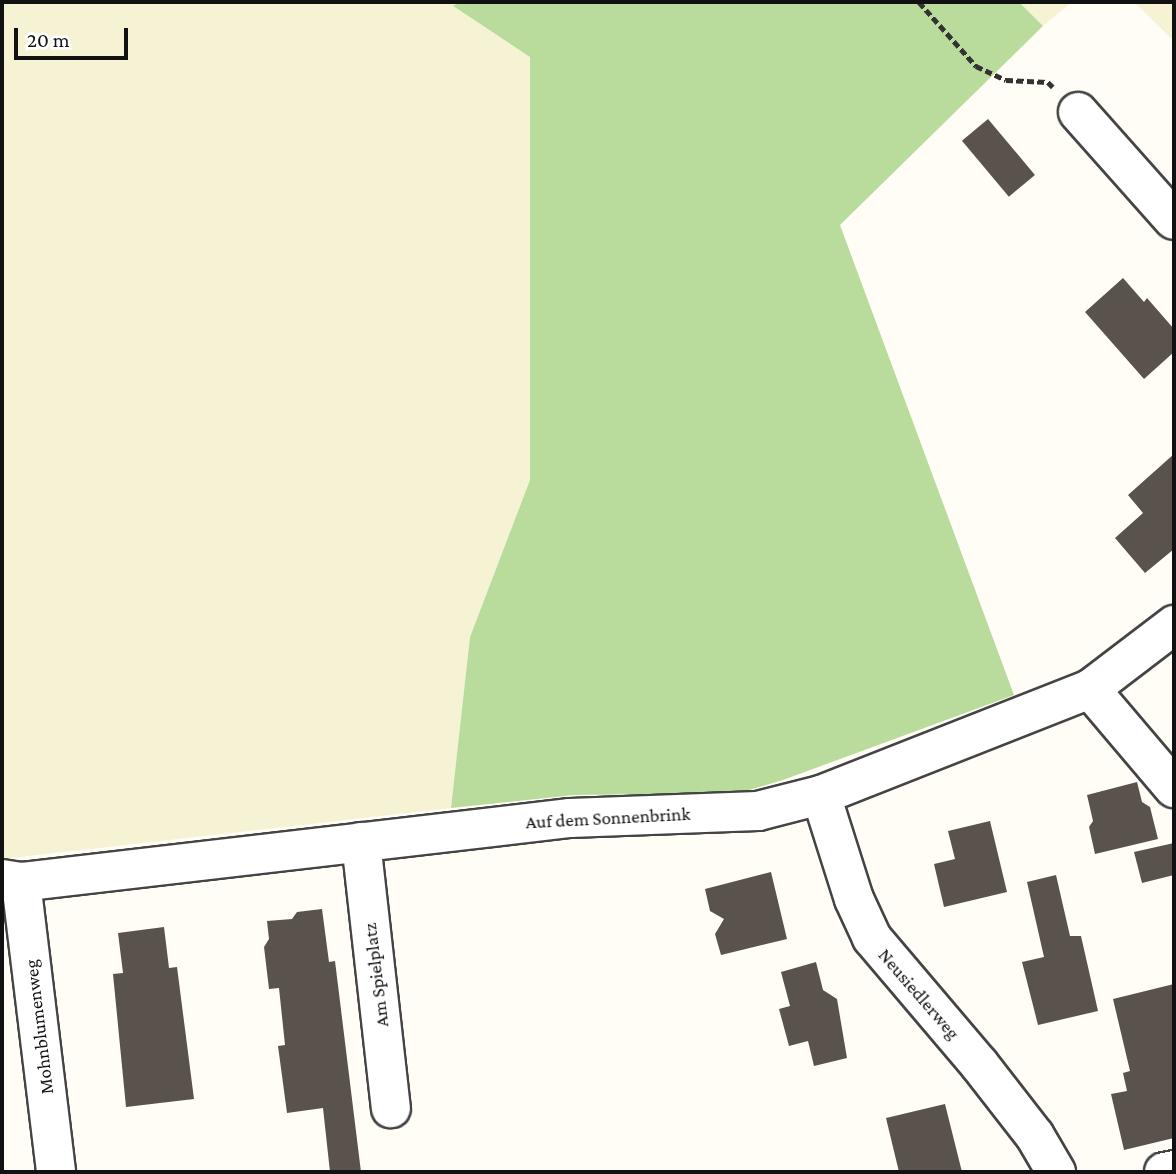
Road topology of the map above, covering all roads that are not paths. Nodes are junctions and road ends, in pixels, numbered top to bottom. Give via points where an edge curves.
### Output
1 (1078, 112) road end
2 (1174, 220) edge
3 (1174, 625) edge
4 (1090, 689) junction
5 (1174, 788) edge
6 (821, 795) junction
7 (360, 842) junction
8 (11, 881) edge
9 (391, 1108) dead end
10 (1174, 1170) edge
11 (56, 1172) edge
12 (1056, 1172) edge
13 (1164, 1172) edge

1 - 2 street
3 - 4 street, Auf dem Sonnenbrink
4 - 5 street
4 - 6 street, Auf dem Sonnenbrink
6 - 7 street, Auf dem Sonnenbrink via 758,811 570,818
6 - 12 street, Neusiedlerweg via 854,899 872,938 979,1064 1035,1136
7 - 8 street, Auf dem Sonnenbrink
7 - 9 street, Am Spielplatz
8 - 11 street, Mohnblumenweg
10 - 13 street

